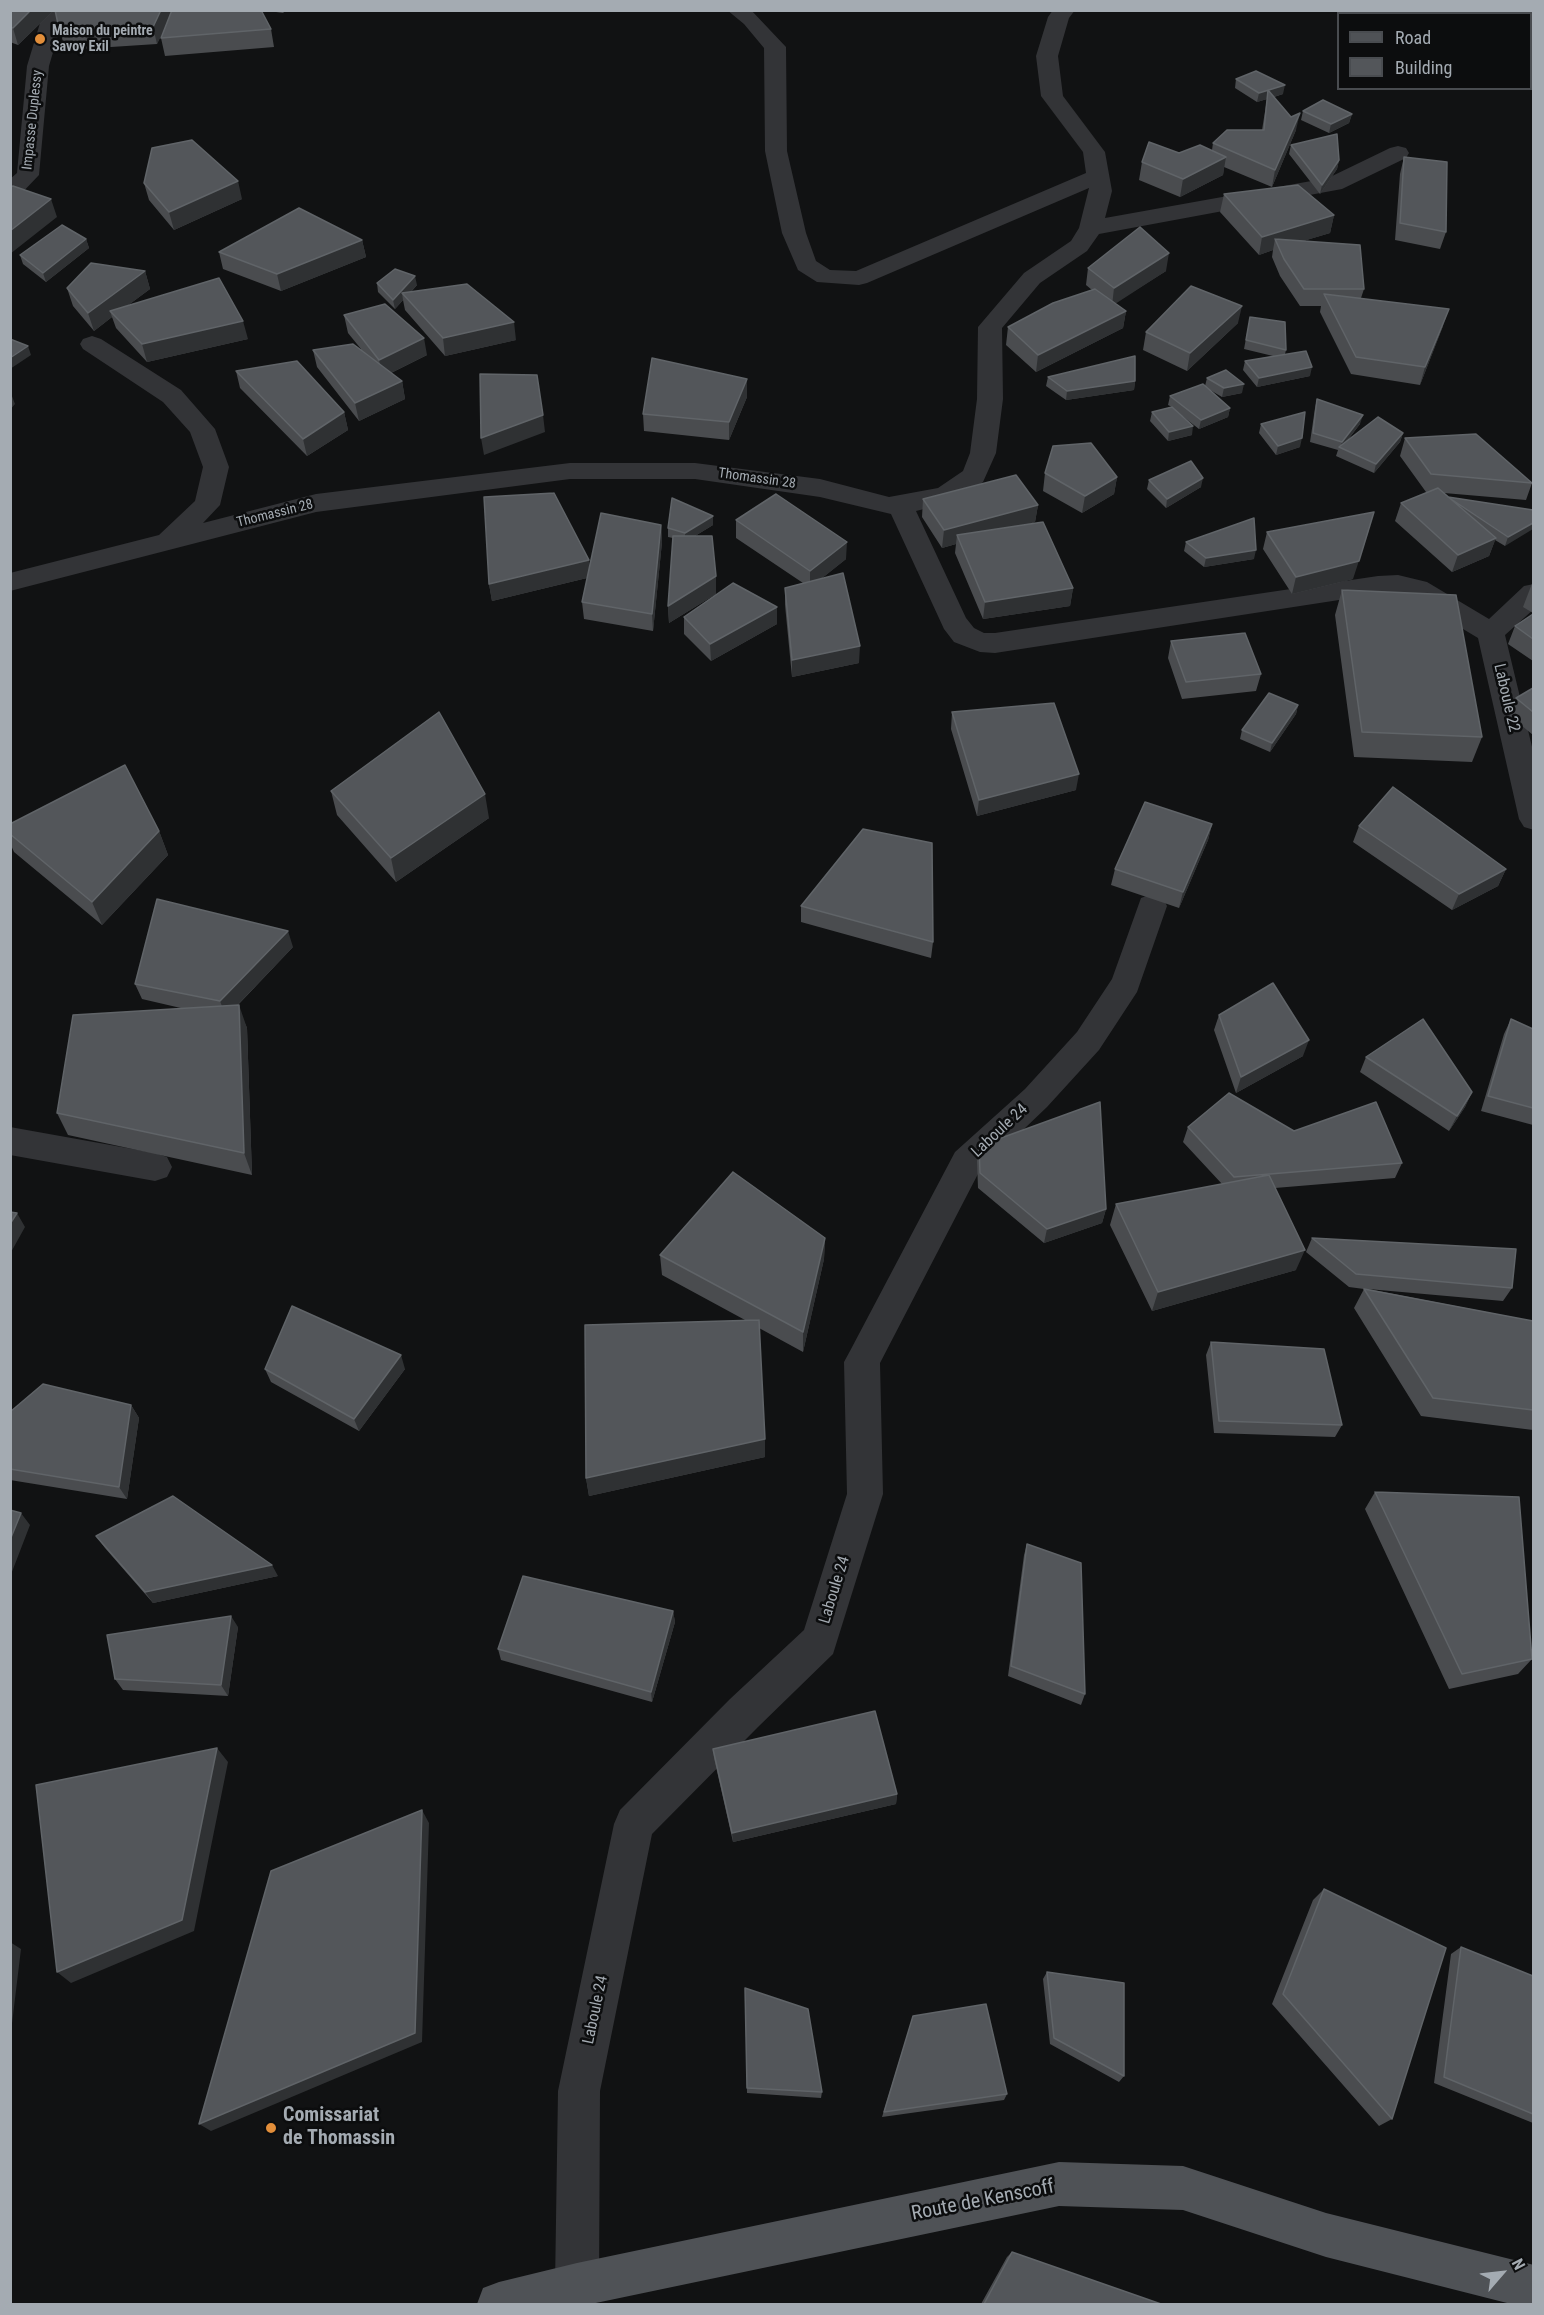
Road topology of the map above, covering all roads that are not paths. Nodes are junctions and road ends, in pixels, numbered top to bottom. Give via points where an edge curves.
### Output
1 (63, 10) edge
2 (737, 10) edge
3 (1065, 10) edge
4 (1398, 153) dead end
5 (1099, 176) junction
6 (10, 192) edge
7 (1091, 228) junction
8 (92, 344) dead end
9 (900, 505) junction
10 (167, 542) junction
11 (10, 582) edge
12 (1533, 593) edge
13 (1491, 633) junction
14 (1533, 819) edge
15 (1152, 906) edge
16 (10, 1141) edge
17 (155, 1167) edge
18 (577, 2285) junction
19 (1533, 2288) edge
20 (500, 2304) edge

1 - 6 street, Impasse Duplessy via 51,23 38,66 28,175
2 - 5 street via 775,47 776,151 791,223 806,265 825,277 859,278
3 - 5 street, Thomassin 28 via 1059,17 1047,56 1052,96 1094,152
4 - 7 street via 1334,184
5 - 7 street, Thomassin 28 via 1101,191
7 - 9 street, Thomassin 28 via 1079,246 1032,278 990,327 990,399 983,453 974,476 947,495
8 - 10 street via 172,396 202,429 216,467 207,505
9 - 10 street, Thomassin 28 via 820,488 695,471 570,471 315,503
9 - 13 street via 954,622 964,635 980,642 995,643 1398,584 1417,589
10 - 11 street, Thomassin 28
12 - 13 street
13 - 14 street, Laboule 22
15 - 18 street, Laboule 24 via 1126,983 1088,1041 1036,1098 967,1162 862,1362 865,1494 820,1641 634,1824 579,2091
16 - 17 street
18 - 19 main road, Route de Kenscoff via 1059,2184 1183,2188 1326,2235
18 - 20 main road, Route de Kenscoff

